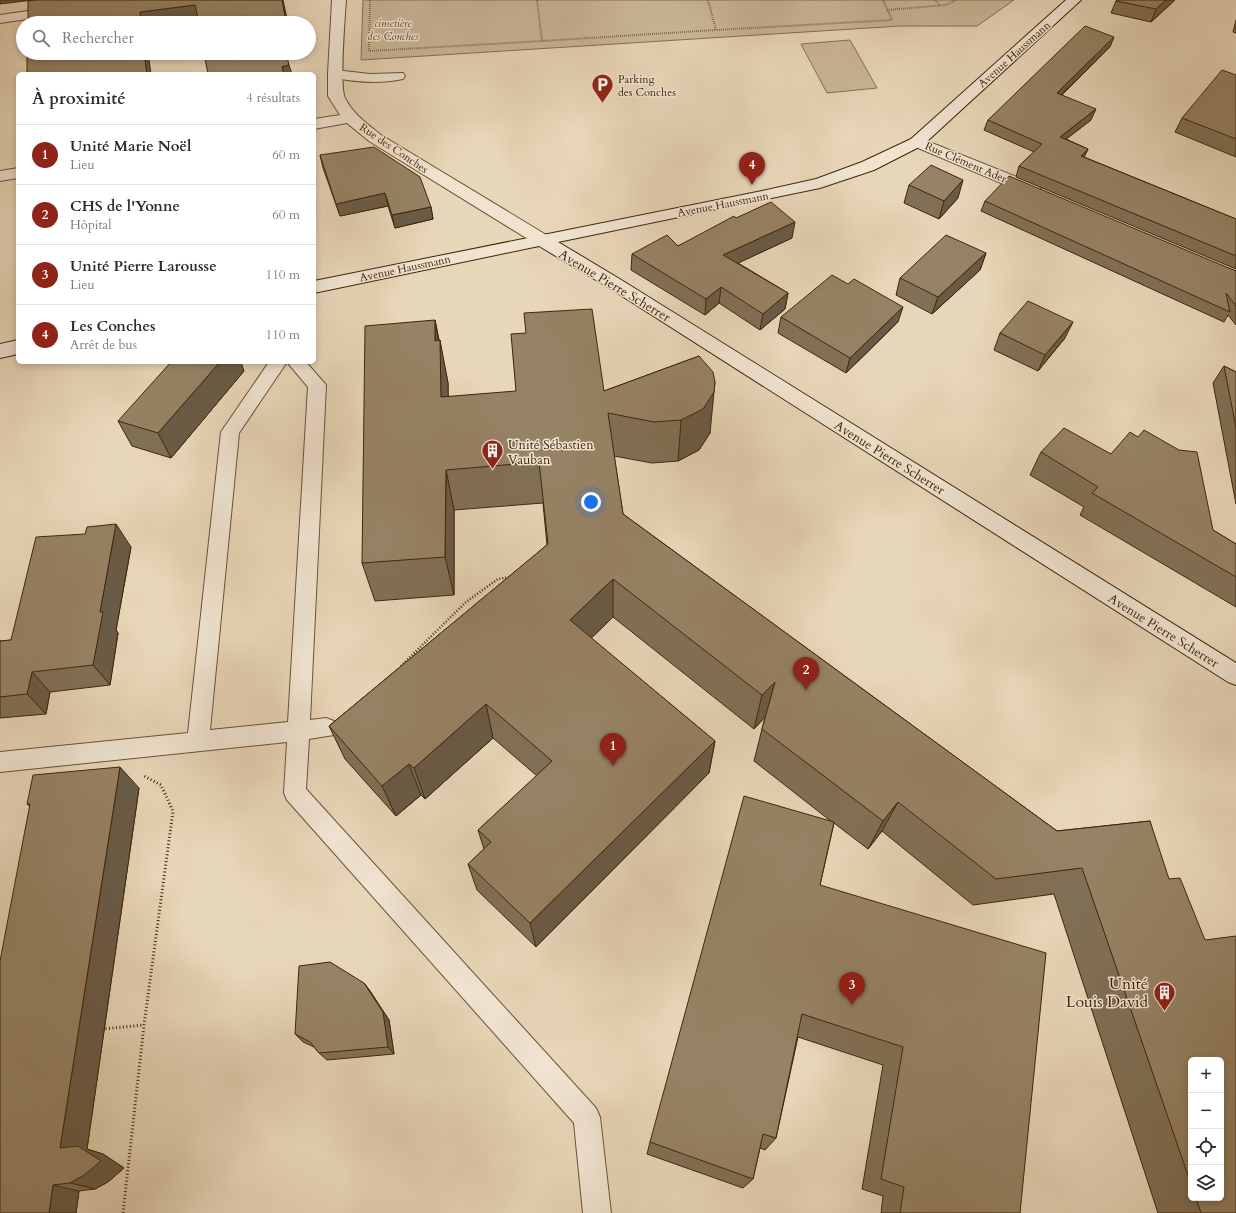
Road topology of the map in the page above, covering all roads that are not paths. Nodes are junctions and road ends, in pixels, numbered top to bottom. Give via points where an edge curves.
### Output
1 (339, 0) edge
2 (1074, 0) edge
3 (69, 10) edge
4 (23, 16) edge
5 (16, 17) edge
6 (0, 19) edge
7 (335, 74) junction
8 (398, 76) dead end
9 (370, 78) junction
10 (386, 88) dead end
11 (336, 96) junction
12 (350, 118) junction
13 (316, 124) edge
14 (917, 142) junction
15 (16, 173) edge
16 (0, 176) edge
17 (1048, 197) edge
18 (542, 240) junction
19 (316, 288) edge
20 (16, 347) edge
21 (0, 351) edge
22 (277, 364) edge
23 (298, 364) edge
24 (1236, 675) edge
25 (326, 728) dead end
26 (298, 731) junction
27 (198, 742) junction
28 (0, 762) edge
29 (597, 1213) edge

1 - 7 street, Rue des Conches
2 - 14 street, Avenue Haussmann
3 - 4 street
5 - 6 street
7 - 9 lane
7 - 11 street, Rue des Conches
8 - 9 lane
9 - 10 lane
9 - 11 lane
11 - 12 street, Rue des Conches
12 - 13 street
12 - 18 street, Rue des Conches via 375,138
14 - 17 street, Rue Clément Ader
14 - 18 street, Avenue Haussmann via 868,166 820,183 738,202
15 - 16 street
18 - 19 street, Avenue Haussmann
18 - 24 street, Avenue Pierre Scherrer via 624,289
20 - 21 street
22 - 27 lane via 230,432
23 - 26 lane via 317,385
25 - 26 lane
26 - 27 lane
26 - 29 lane via 295,793 586,1117
27 - 28 lane

